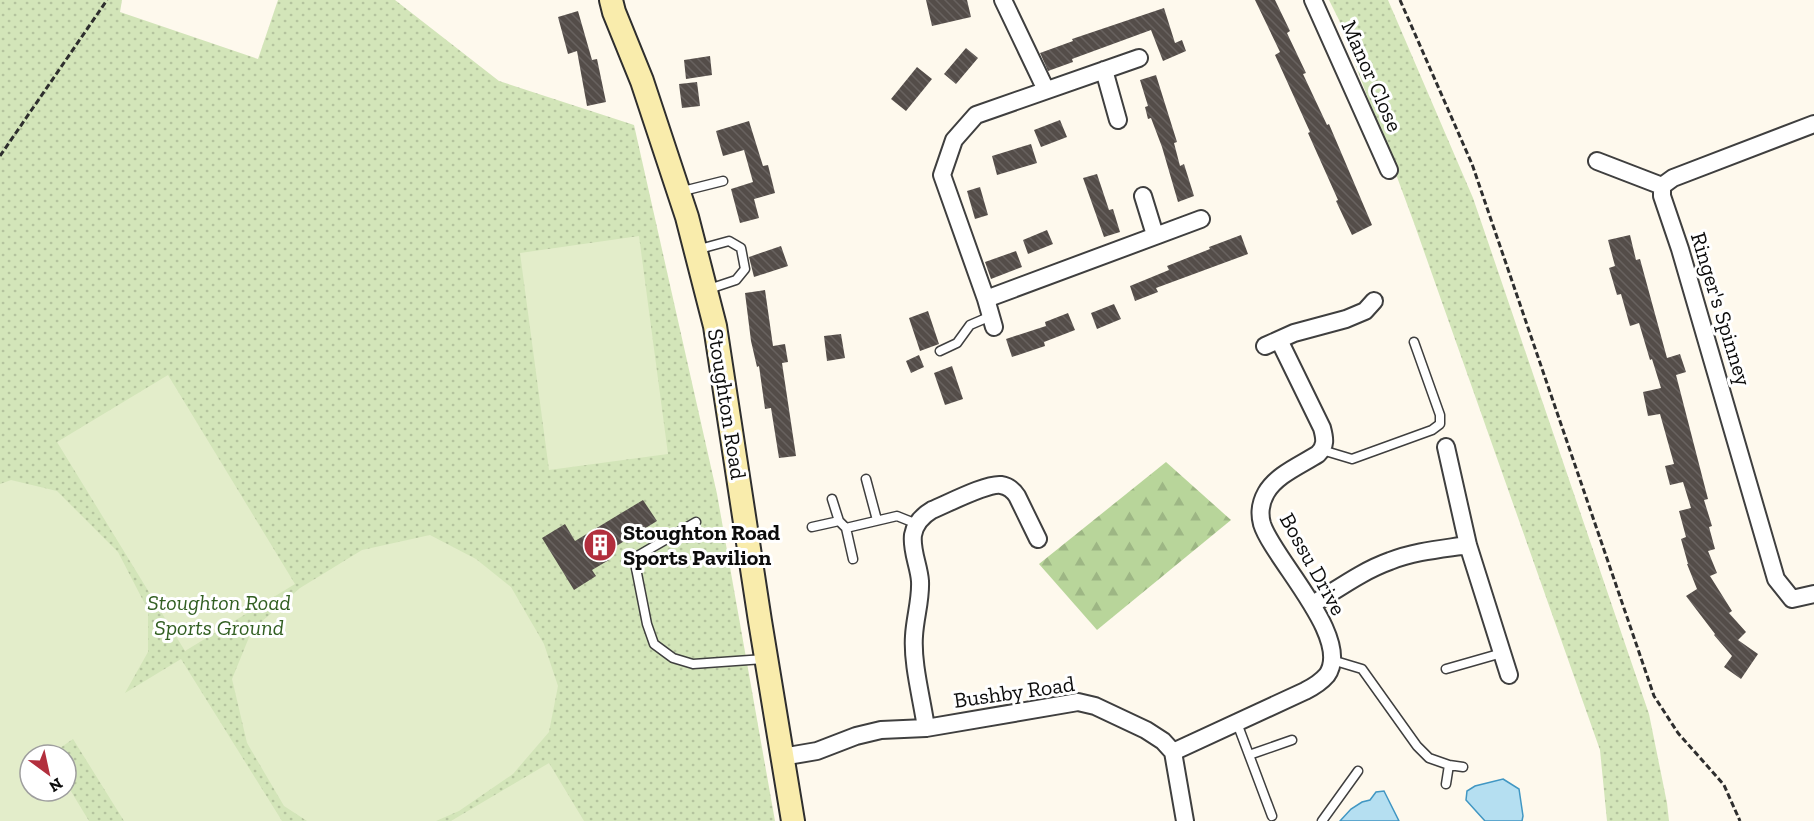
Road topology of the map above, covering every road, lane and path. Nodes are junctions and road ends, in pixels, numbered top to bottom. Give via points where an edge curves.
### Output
1 (107, 0) edge
2 (611, 0) edge
3 (1003, 0) edge
4 (1313, 0) edge
5 (1400, 0) edge
6 (1139, 58) dead end
7 (1104, 70) junction
8 (1046, 90) junction
9 (1118, 120) dead end
10 (1814, 124) edge
11 (0, 156) edge
12 (1597, 161) dead end
13 (1389, 170) dead end
14 (723, 181) dead end
15 (1662, 186) junction
16 (679, 193) junction
17 (1143, 196) dead end
18 (1201, 219) dead end
19 (1155, 235) junction
20 (696, 250) junction
21 (706, 290) junction
22 (986, 299) junction
23 (1374, 301) dead end
24 (992, 321) joint
25 (1414, 342) dead end
26 (940, 351) dead end
27 (1446, 447) dead end
28 (1322, 450) junction
29 (866, 478) dead end
30 (832, 499) dead end
31 (878, 520) junction
32 (839, 521) junction
33 (696, 522) dead end
34 (916, 524) junction
35 (812, 527) dead end
36 (846, 528) junction
37 (1038, 539) dead end
38 (1468, 545) junction
39 (853, 558) dead end
40 (1814, 594) edge
41 (1313, 604) junction
42 (1502, 653) junction
43 (766, 659) junction
44 (1332, 660) junction
45 (1446, 669) dead end
46 (1509, 675) dead end
47 (1237, 723) junction
48 (927, 728) junction
49 (1292, 740) dead end
50 (1173, 752) junction
51 (1249, 755) junction
52 (782, 757) junction
53 (1449, 765) junction
54 (1463, 767) dead end
55 (1358, 771) dead end
56 (1446, 784) dead end
57 (1272, 816) dead end
58 (793, 821) edge
59 (1185, 821) edge
60 (1322, 821) edge
61 (1740, 821) edge

1 - 11 path
2 - 16 main road, Stoughton Road
3 - 8 street
4 - 13 street, Manor Close
5 - 61 path via 1472,164 1654,696 1678,733 1724,785
6 - 7 street
7 - 8 street
7 - 9 street
8 - 22 street via 976,115 954,140 942,175
10 - 15 street via 1673,178
12 - 15 street
14 - 16 lane
15 - 40 street, Ringer's Spinney via 1776,579 1792,599
16 - 20 main road, Stoughton Road
17 - 19 street
18 - 19 street
19 - 22 street
20 - 21 main road, Stoughton Road
20 - 21 lane via 729,241 741,248 744,259 745,269 736,280
21 - 43 main road, Stoughton Road via 715,326
22 - 24 street
23 - 28 street via 1365,311 1346,319 1272,343 1322,428
24 - 26 lane via 970,325 957,343
25 - 28 lane via 1440,424 1352,459
27 - 38 street
28 - 41 street, Bossu Drive via 1270,487 1260,514 1268,536
29 - 31 lane
30 - 32 lane
31 - 34 lane via 897,516
31 - 36 lane
32 - 35 lane
32 - 36 lane
33 - 43 lane via 634,558 654,644 673,658 693,664
34 - 37 street via 932,510 1001,485 1013,490
34 - 48 street via 913,546 920,591 914,650
36 - 39 lane
38 - 41 street via 1391,560
38 - 42 street
41 - 44 street, Bossu Drive via 1329,639
42 - 45 lane
42 - 46 street
43 - 52 main road, Stoughton Road
44 - 47 street via 1327,674 1318,683
44 - 53 lane via 1362,669 1422,752
47 - 50 street
47 - 51 lane
48 - 50 street, Bushby Road via 1078,702 1146,730
48 - 52 street, Bushby Road via 869,732 817,751
49 - 51 lane
50 - 59 street
51 - 57 lane
52 - 58 main road, Stoughton Road
53 - 54 lane
53 - 56 lane
55 - 60 lane

